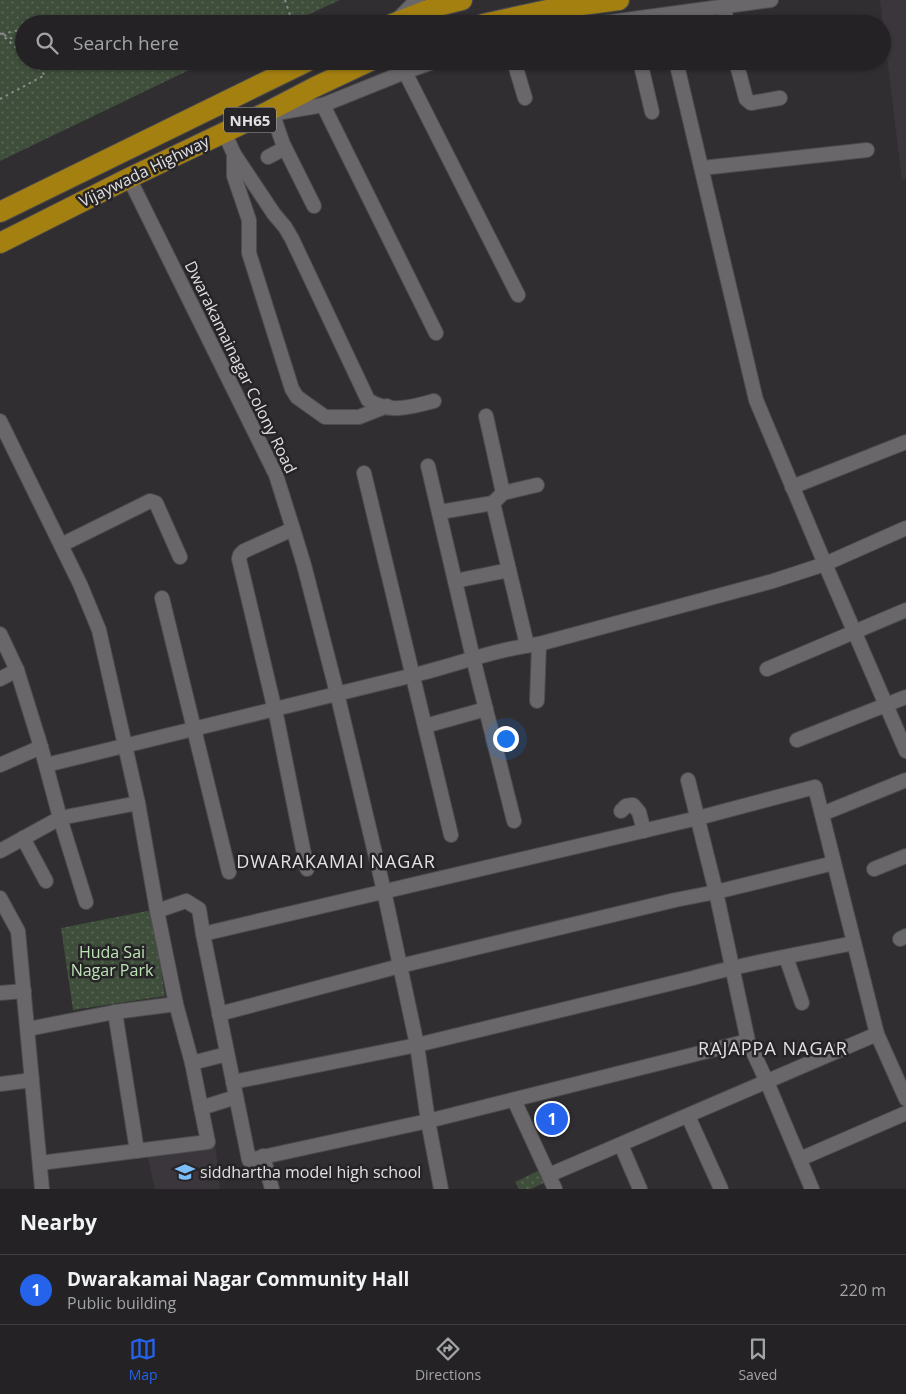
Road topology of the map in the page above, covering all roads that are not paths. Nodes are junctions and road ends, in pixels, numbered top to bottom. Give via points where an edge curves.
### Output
1 (417, 0) edge
2 (462, 0) edge
3 (619, 0) edge
4 (771, 0) edge
5 (724, 6) junction
6 (401, 15) edge
7 (415, 15) edge
8 (524, 15) edge
9 (684, 15) edge
10 (726, 15) edge
11 (290, 70) edge
12 (351, 70) edge
13 (411, 70) edge
14 (517, 70) edge
15 (642, 70) edge
16 (678, 70) edge
17 (738, 70) edge
18 (405, 72) junction
19 (526, 98) dead end
20 (780, 98) dead end
21 (323, 105) junction
22 (652, 112) dead end
23 (269, 114) junction
24 (224, 132) junction
25 (286, 148) junction
26 (867, 150) dead end
27 (234, 154) junction
28 (268, 157) dead end
29 (702, 168) junction
30 (129, 178) junction
31 (314, 206) dead end
32 (0, 212) edge
33 (0, 243) edge
34 (518, 295) dead end
35 (436, 333) dead end
36 (434, 401) dead end
37 (387, 406) junction
38 (486, 416) dead end
39 (0, 421) edge
40 (906, 442) edge
41 (428, 466) dead end
42 (364, 473) dead end
43 (537, 485) dead end
44 (792, 487) junction
45 (498, 498) junction
46 (440, 512) junction
47 (293, 528) junction
48 (906, 528) edge
49 (60, 544) junction
50 (180, 557) dead end
51 (824, 564) junction
52 (509, 570) junction
53 (455, 581) junction
54 (162, 598) dead end
55 (906, 610) edge
56 (855, 632) junction
57 (0, 634) edge
58 (533, 645) junction
59 (473, 658) junction
60 (767, 669) dead end
61 (18, 670) junction
62 (413, 675) junction
63 (0, 679) edge
64 (337, 693) junction
65 (906, 697) edge
66 (537, 701) dead end
67 (886, 705) junction
68 (486, 708) junction
69 (274, 709) junction
70 (425, 726) junction
71 (194, 729) junction
72 (797, 740) dead end
73 (125, 746) junction
74 (41, 747) junction
75 (906, 751) edge
76 (0, 765) edge
77 (46, 765) junction
78 (688, 780) dead end
79 (906, 780) edge
80 (138, 803) junction
81 (621, 811) dead end
82 (822, 814) junction
83 (60, 818) junction
84 (698, 818) junction
85 (514, 821) dead end
86 (644, 831) junction
87 (451, 834) dead end
88 (23, 838) junction
89 (0, 852) edge
90 (906, 856) edge
91 (834, 863) junction
92 (308, 869) dead end
93 (874, 869) dead end
94 (229, 872) dead end
95 (46, 881) dead end
96 (384, 891) junction
97 (716, 892) junction
98 (0, 898) edge
99 (86, 902) dead end
100 (157, 911) junction
101 (203, 934) junction
102 (854, 943) junction
103 (786, 958) junction
104 (400, 966) junction
105 (731, 967) junction
106 (24, 991) junction
107 (0, 993) edge
108 (802, 1003) dead end
109 (176, 1004) junction
110 (114, 1012) junction
111 (219, 1014) junction
112 (28, 1029) junction
113 (877, 1034) junction
114 (748, 1041) junction
115 (417, 1045) junction
116 (228, 1054) junction
117 (192, 1063) junction
118 (32, 1080) junction
119 (233, 1082) junction
120 (767, 1082) junction
121 (0, 1084) edge
122 (236, 1097) junction
123 (906, 1099) edge
124 (514, 1100) junction
125 (201, 1108) junction
126 (906, 1113) edge
127 (688, 1116) junction
128 (428, 1121) junction
129 (621, 1145) junction
130 (137, 1151) junction
131 (263, 1156) junction
132 (800, 1159) junction
133 (40, 1163) junction
134 (549, 1175) junction
135 (42, 1189) edge
136 (272, 1189) edge
137 (441, 1189) edge
138 (555, 1189) edge
139 (640, 1189) edge
140 (721, 1189) edge
141 (812, 1189) edge

1 - 6 street
2 - 7 highway
3 - 8 highway
4 - 5 street
5 - 9 street
5 - 10 street
11 - 32 highway, Vijaywada Highway / NH65
12 - 23 highway, Vijaywada Highway / NH65
13 - 18 street
14 - 19 street
15 - 22 street
16 - 29 street
17 - 20 street via 746,99 751,103
18 - 21 street
18 - 34 street
21 - 23 street
21 - 35 street
23 - 24 highway, Vijaywada Highway / NH65
23 - 25 street
24 - 27 street
24 - 30 highway, Vijaywada Highway / NH65
25 - 28 street
25 - 31 street
26 - 29 street
27 - 37 street via 292,239 368,400
27 - 37 street via 234,176 249,220 249,253 292,389 297,397 325,417 359,418
29 - 44 street via 756,400
30 - 33 highway, Vijaywada Highway / NH65
30 - 47 street, Dwarakamainagar Colony Road via 276,475
36 - 37 street via 408,408
38 - 45 street
39 - 49 street
40 - 44 street
41 - 46 street
42 - 62 street
43 - 45 street
44 - 51 street
45 - 46 street
45 - 52 street
46 - 53 street
47 - 64 street, Dwarakamainagar Colony Road
47 - 69 street via 244,551 239,559
48 - 51 street
49 - 50 street via 153,501
49 - 73 street via 99,630
51 - 56 street
51 - 58 street via 773,581
52 - 53 street
52 - 58 street
53 - 59 street
54 - 71 street
55 - 56 street
56 - 60 street
56 - 67 street
57 - 61 street
58 - 59 street
58 - 66 street
59 - 62 street
59 - 68 street
61 - 63 street
61 - 74 street
62 - 64 street
62 - 70 street
64 - 69 street
64 - 96 street, Dwarakamainagar Colony Road
65 - 67 street
67 - 72 street
67 - 75 street
68 - 70 street
68 - 85 street
69 - 71 street
69 - 92 street
70 - 87 street
71 - 73 street
71 - 94 street
73 - 77 street
73 - 80 street
74 - 76 street
74 - 77 street
77 - 83 street
78 - 84 street
79 - 82 street
80 - 83 street
80 - 100 street
81 - 86 street via 633,805 639,812
82 - 84 street via 815,787
82 - 91 street
83 - 88 street
83 - 99 street
84 - 86 street
84 - 97 street
86 - 96 street
88 - 89 street
88 - 95 street
90 - 93 street
91 - 97 street
91 - 102 street
96 - 101 street
96 - 104 street, Dwarakamainagar Colony Road
97 - 104 street
97 - 105 street
98 - 106 street via 18,931
100 - 101 street via 186,901 199,909
100 - 109 street
101 - 111 street
102 - 103 street
102 - 113 street
103 - 105 street
103 - 108 street
104 - 111 street
104 - 115 street, Dwarakamainagar Colony Road
105 - 114 street
105 - 115 street
106 - 107 street
106 - 112 street
109 - 110 street
109 - 117 street
110 - 112 street
110 - 130 street
111 - 116 street
112 - 118 street
113 - 120 street
113 - 123 street
114 - 120 street
114 - 124 street
115 - 119 street
115 - 128 street, Dwarakamainagar Colony Road
116 - 117 street
116 - 119 street
117 - 125 street
118 - 121 street
118 - 133 street
119 - 122 street
120 - 127 street
120 - 132 street
122 - 125 street
122 - 131 street via 249,1160
124 - 128 street
124 - 134 street
125 - 130 street via 208,1142
126 - 132 street
127 - 129 street
127 - 140 street
128 - 131 street
128 - 137 street, Dwarakamainagar Colony Road
129 - 134 street
129 - 139 street
130 - 133 street
131 - 136 street
132 - 141 street
133 - 135 street
134 - 138 street

